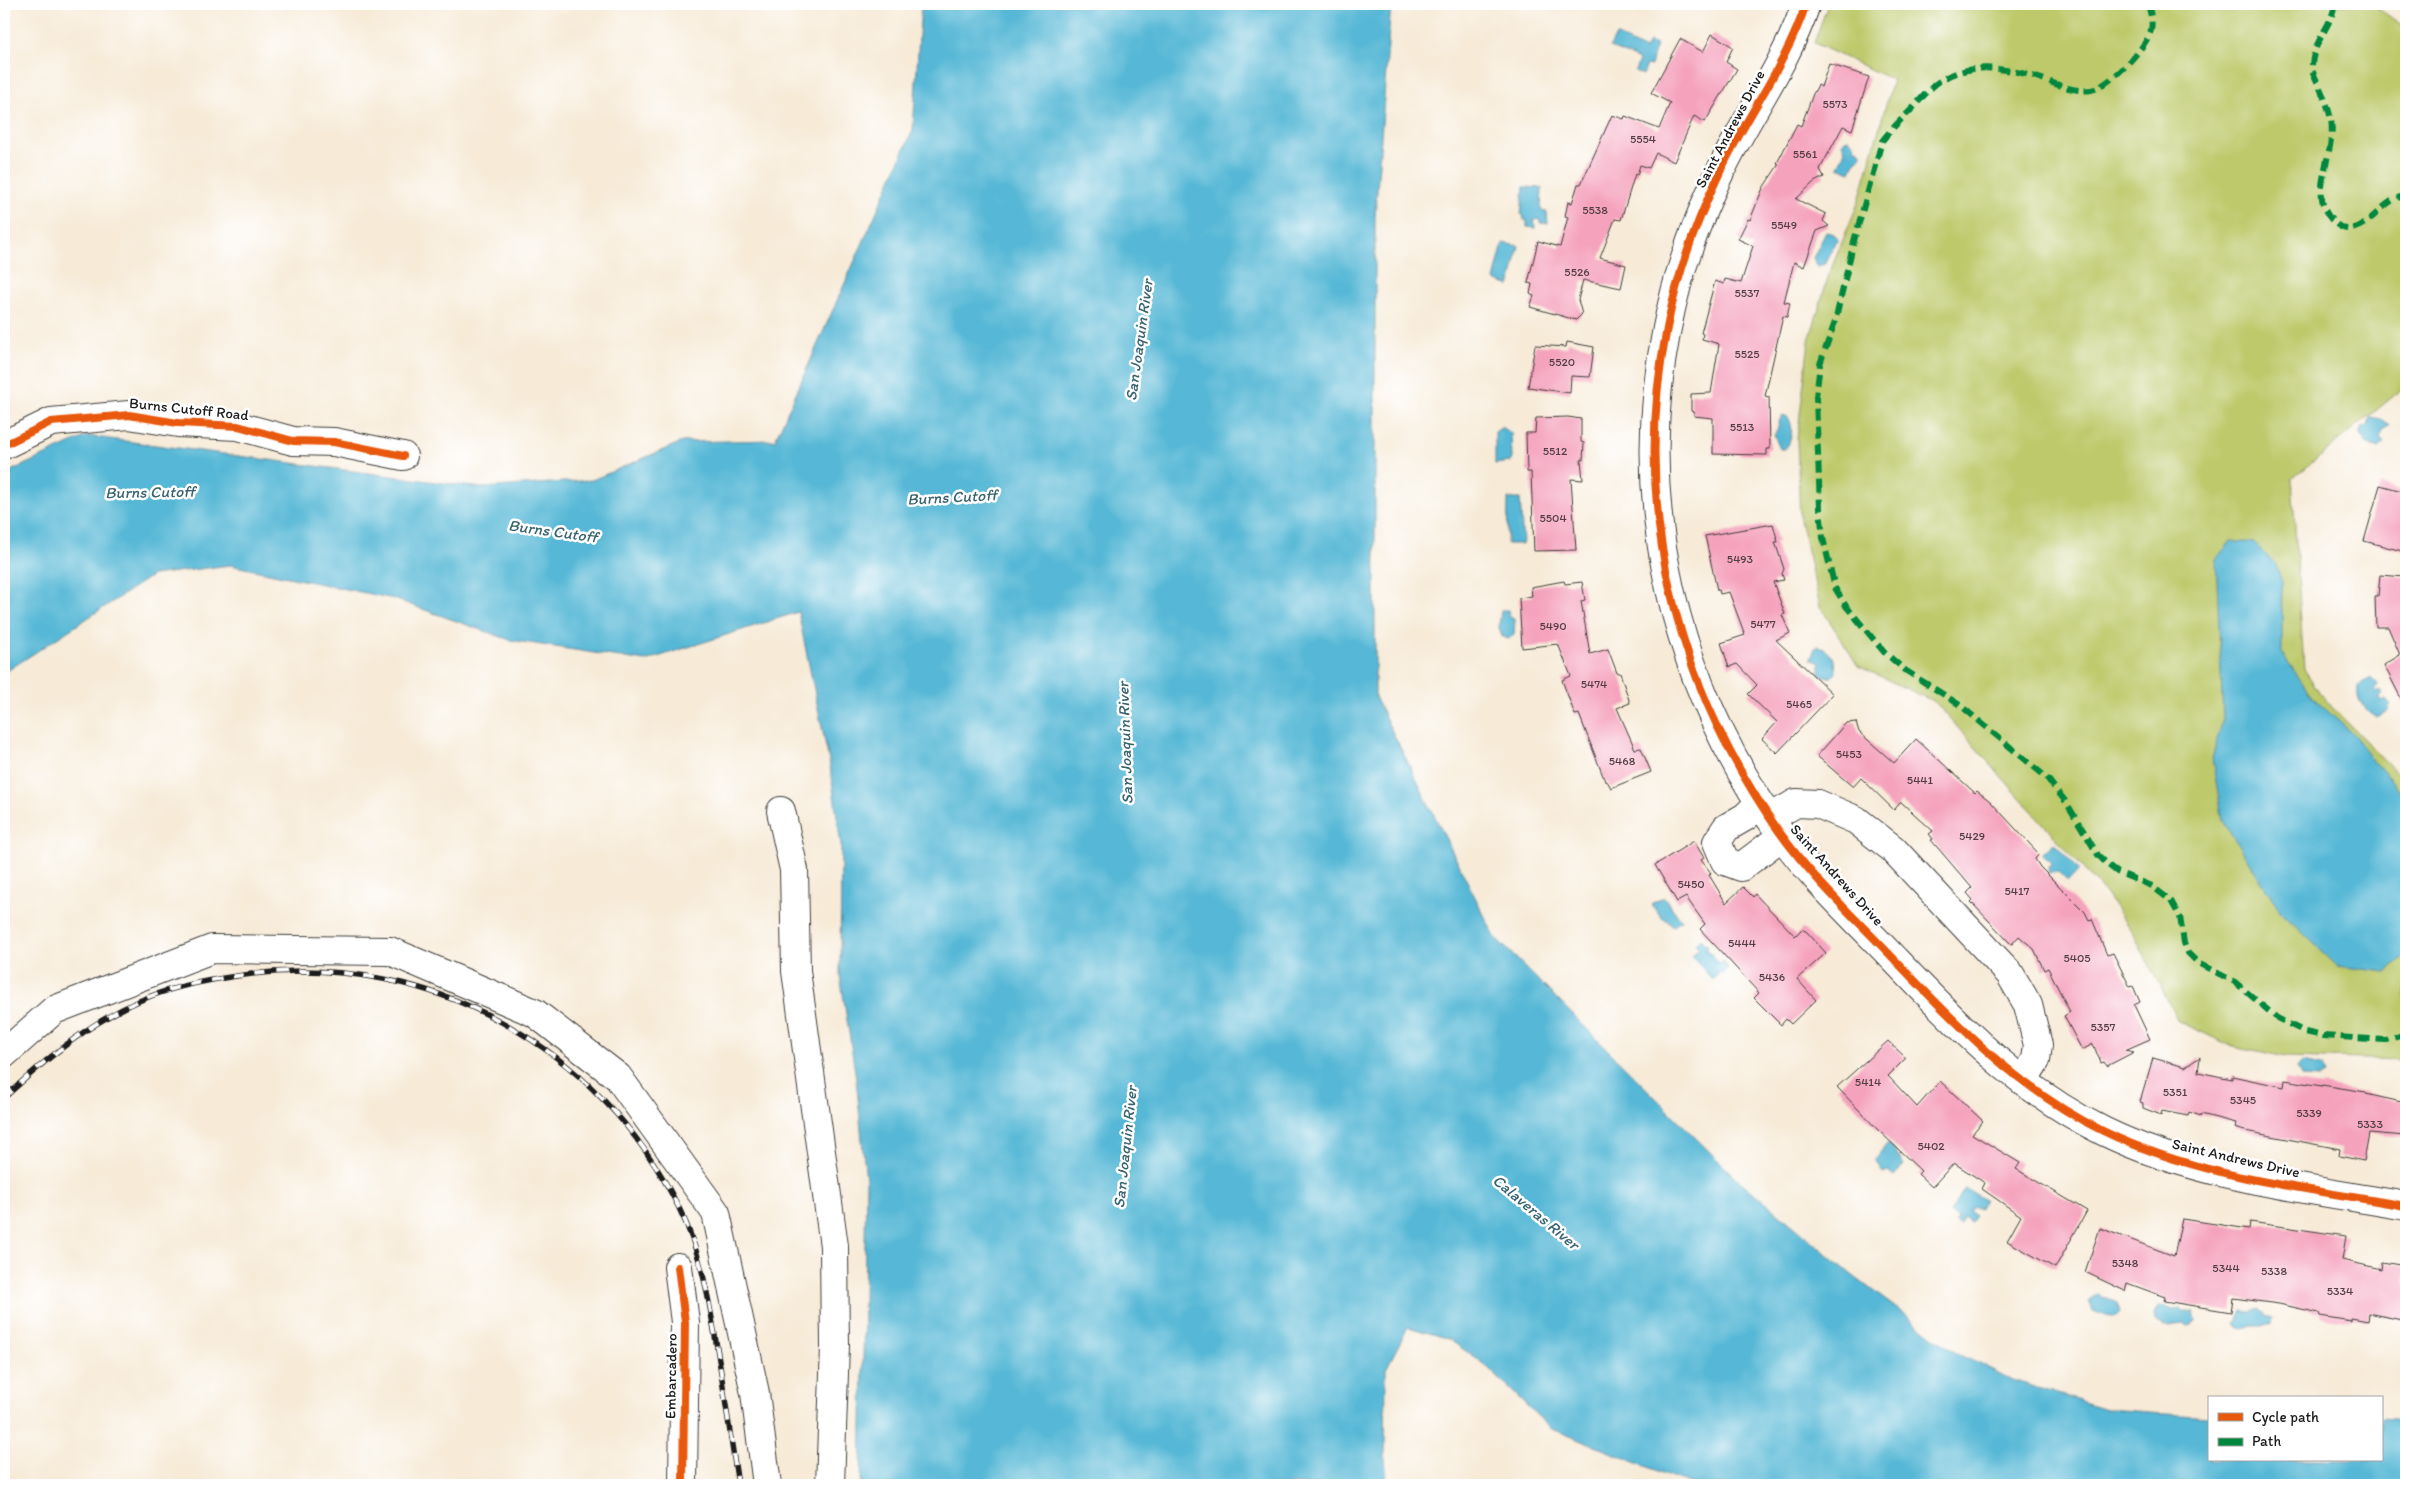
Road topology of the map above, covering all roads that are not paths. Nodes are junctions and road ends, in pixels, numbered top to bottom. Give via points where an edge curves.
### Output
1 (1806, 4) edge
2 (4, 445) edge
3 (403, 456) dead end
4 (781, 811) dead end
5 (1771, 819) junction
6 (4, 1054) edge
7 (2023, 1082) junction
8 (2406, 1206) edge
9 (678, 1267) dead end
10 (683, 1485) edge
11 (767, 1485) edge
12 (830, 1485) edge

1 - 5 street, Saint Andrews Drive via 1780,66 1720,171 1698,222 1680,274 1667,328 1658,383 1654,439 1660,538 1684,647 1727,749
2 - 3 street, Burns Cutoff Road via 51,422 129,415 178,423 238,426 293,441 334,442
4 - 12 street via 794,870 796,971 834,1246 835,1346
5 - 7 street, Saint Andrews Drive via 1816,877 1950,1018
5 - 7 street via 1796,803 1818,804 1856,820 1893,849 2010,974 2028,1005 2038,1044 2036,1060
6 - 11 street via 54,1010 212,949 390,951 535,1013 618,1078 716,1213 755,1392
7 - 8 street, Saint Andrews Drive via 2102,1130 2196,1166 2249,1179
9 - 10 street, Embarcadero via 685,1322

